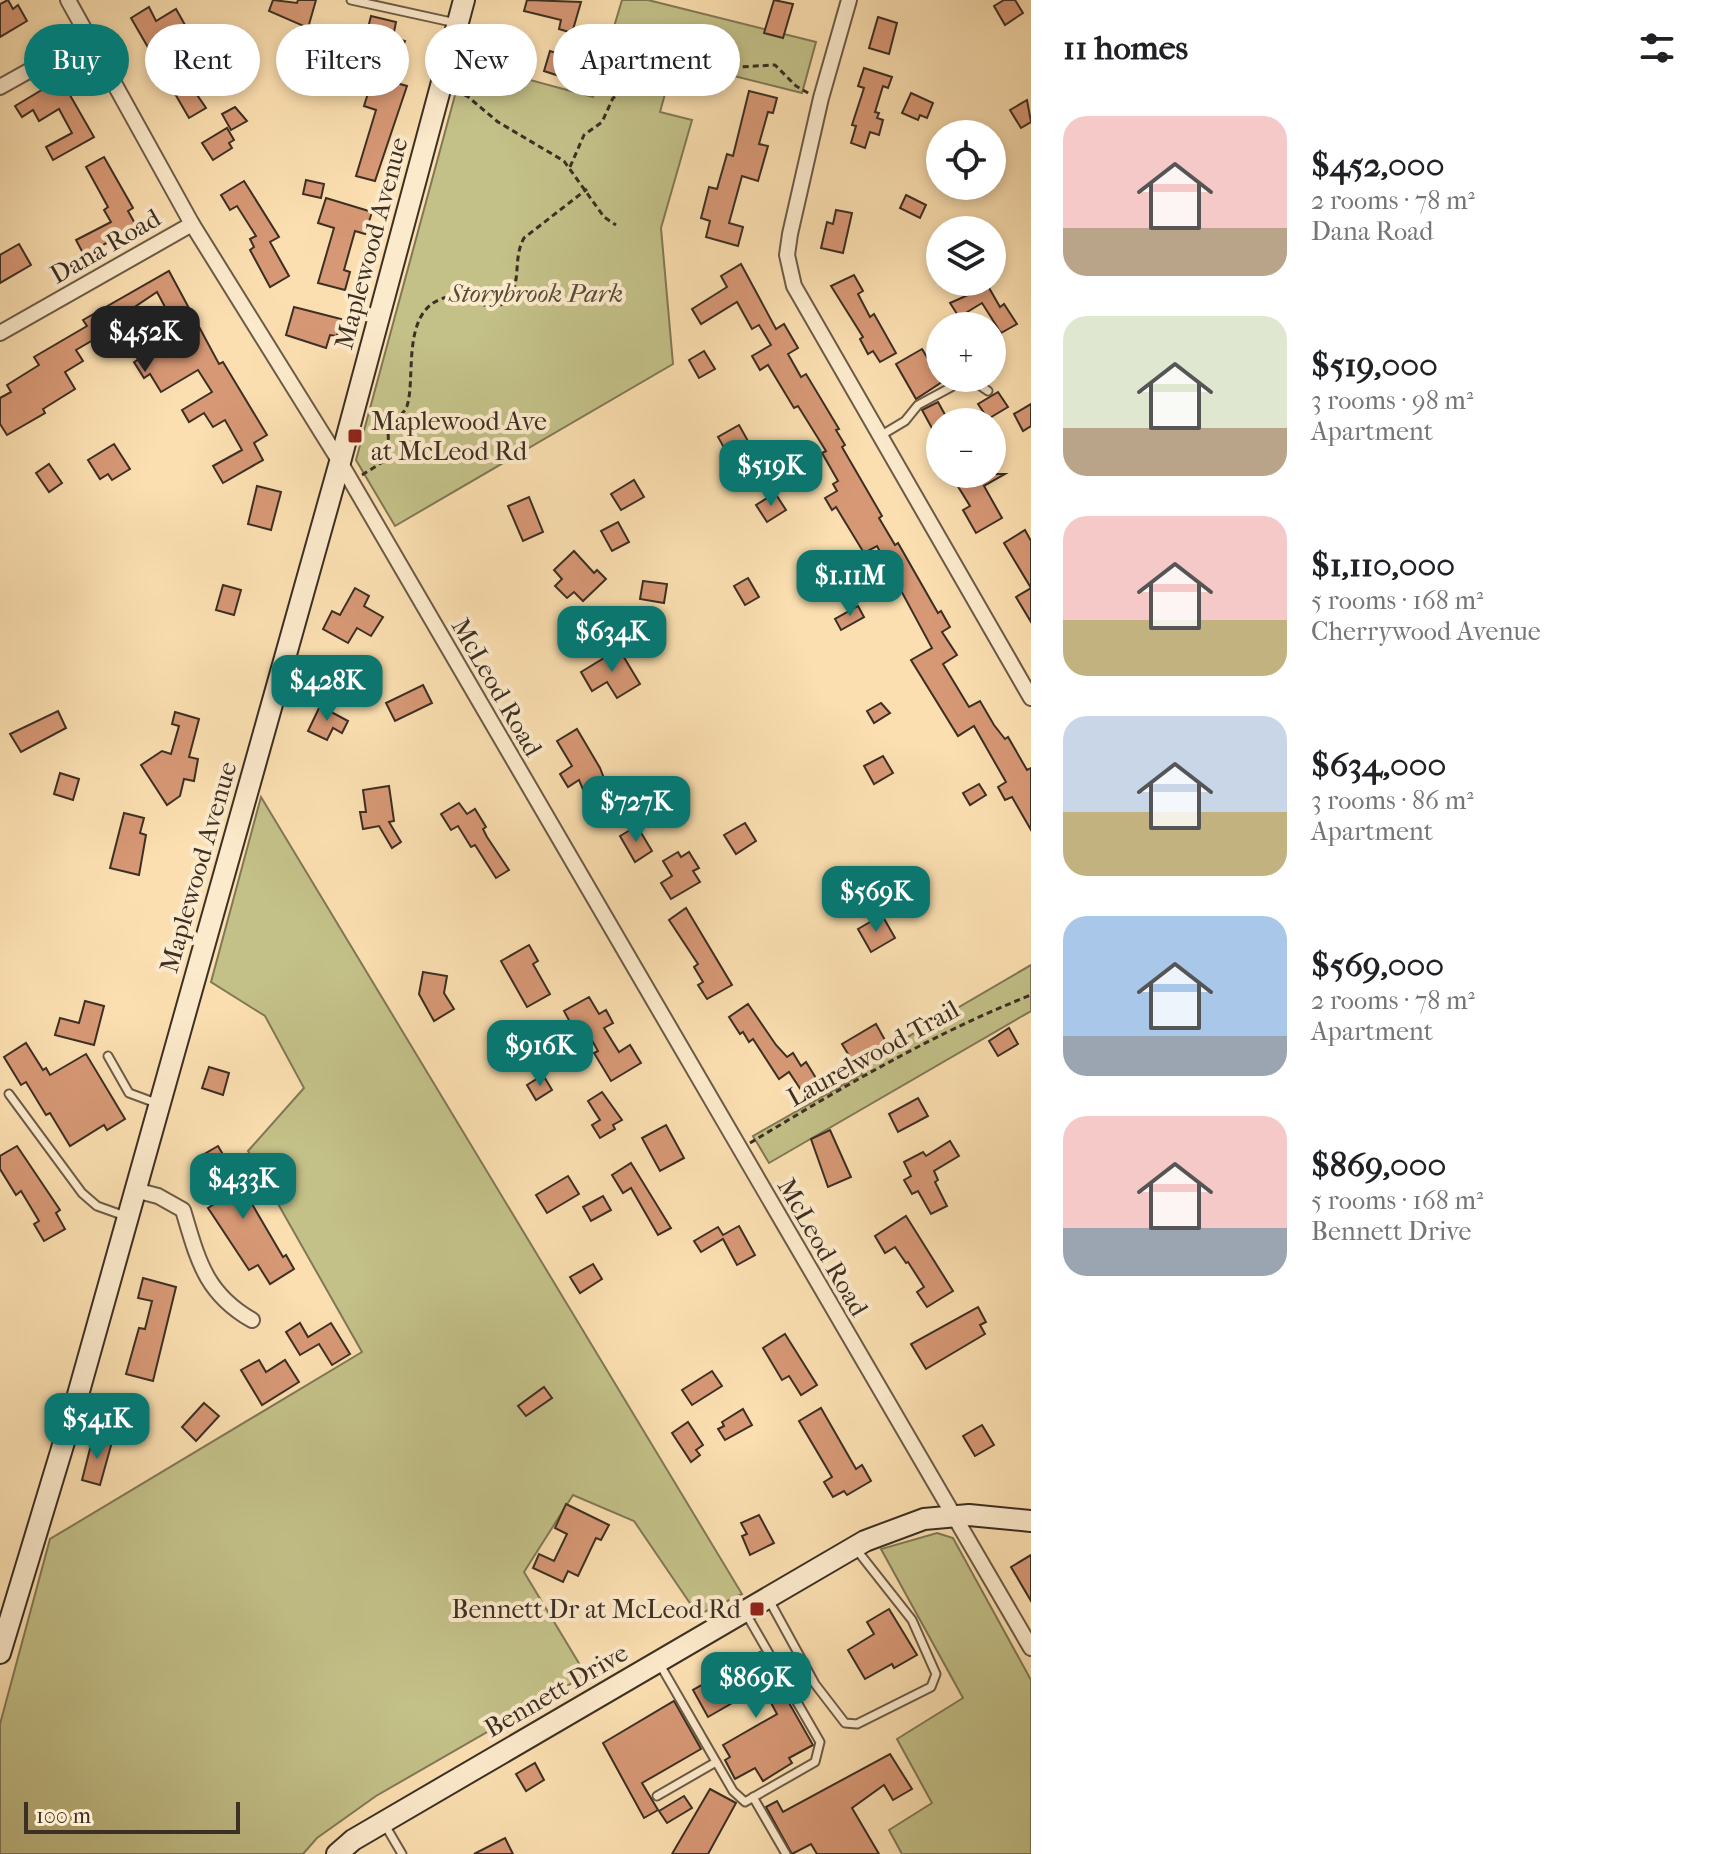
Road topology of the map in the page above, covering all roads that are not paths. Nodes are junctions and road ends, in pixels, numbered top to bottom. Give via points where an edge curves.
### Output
1 (68, 0) edge
2 (351, 0) edge
3 (464, 0) edge
4 (849, 0) edge
5 (458, 23) junction
6 (79, 24) edge
7 (24, 74) edge
8 (0, 87) edge
9 (119, 96) edge
10 (192, 224) junction
11 (0, 333) edge
12 (942, 392) edge
13 (880, 436) junction
14 (340, 462) junction
15 (1031, 698) edge
16 (108, 1056) dead end
17 (9, 1094) dead end
18 (158, 1104) junction
19 (135, 1190) junction
20 (127, 1217) junction
21 (252, 1320) dead end
22 (958, 1517) junction
23 (1031, 1521) edge
24 (855, 1547) junction
25 (768, 1598) junction
26 (744, 1612) junction
27 (1031, 1648) edge
28 (0, 1653) edge
29 (657, 1661) junction
30 (716, 1762) junction
31 (657, 1796) dead end
32 (753, 1797) junction
33 (383, 1823) junction
34 (337, 1854) edge
35 (402, 1854) edge
36 (786, 1854) edge

1 - 6 street, McLeod Road
2 - 5 lane
3 - 5 street, Maplewood Avenue
4 - 13 street via 821,98 787,255 794,286
5 - 14 street, Maplewood Avenue
7 - 8 street
9 - 10 street, McLeod Road
10 - 11 street, Dana Road
10 - 14 street, McLeod Road
12 - 13 lane
13 - 15 street
14 - 18 street, Maplewood Avenue
14 - 22 street, McLeod Road via 892,1414
16 - 18 lane via 129,1093
17 - 20 lane via 82,1193 97,1206
18 - 19 street, Maplewood Avenue
19 - 20 street, Maplewood Avenue
19 - 21 street via 183,1210 200,1265 226,1305
20 - 28 street, Maplewood Avenue
22 - 23 street, Bennett Drive
22 - 24 street, Bennett Drive via 924,1519
22 - 27 street, McLeod Road
24 - 25 street, Bennett Drive
24 - 25 lane via 912,1620 936,1674 931,1687 857,1724 845,1723 815,1684
25 - 26 street, Bennett Drive
26 - 29 street, Bennett Drive
26 - 32 lane via 820,1742 815,1762
29 - 30 lane
29 - 33 street, Bennett Drive
30 - 31 lane
30 - 32 lane via 733,1791 745,1802
32 - 36 lane
33 - 34 street, Bennett Drive
33 - 35 lane

